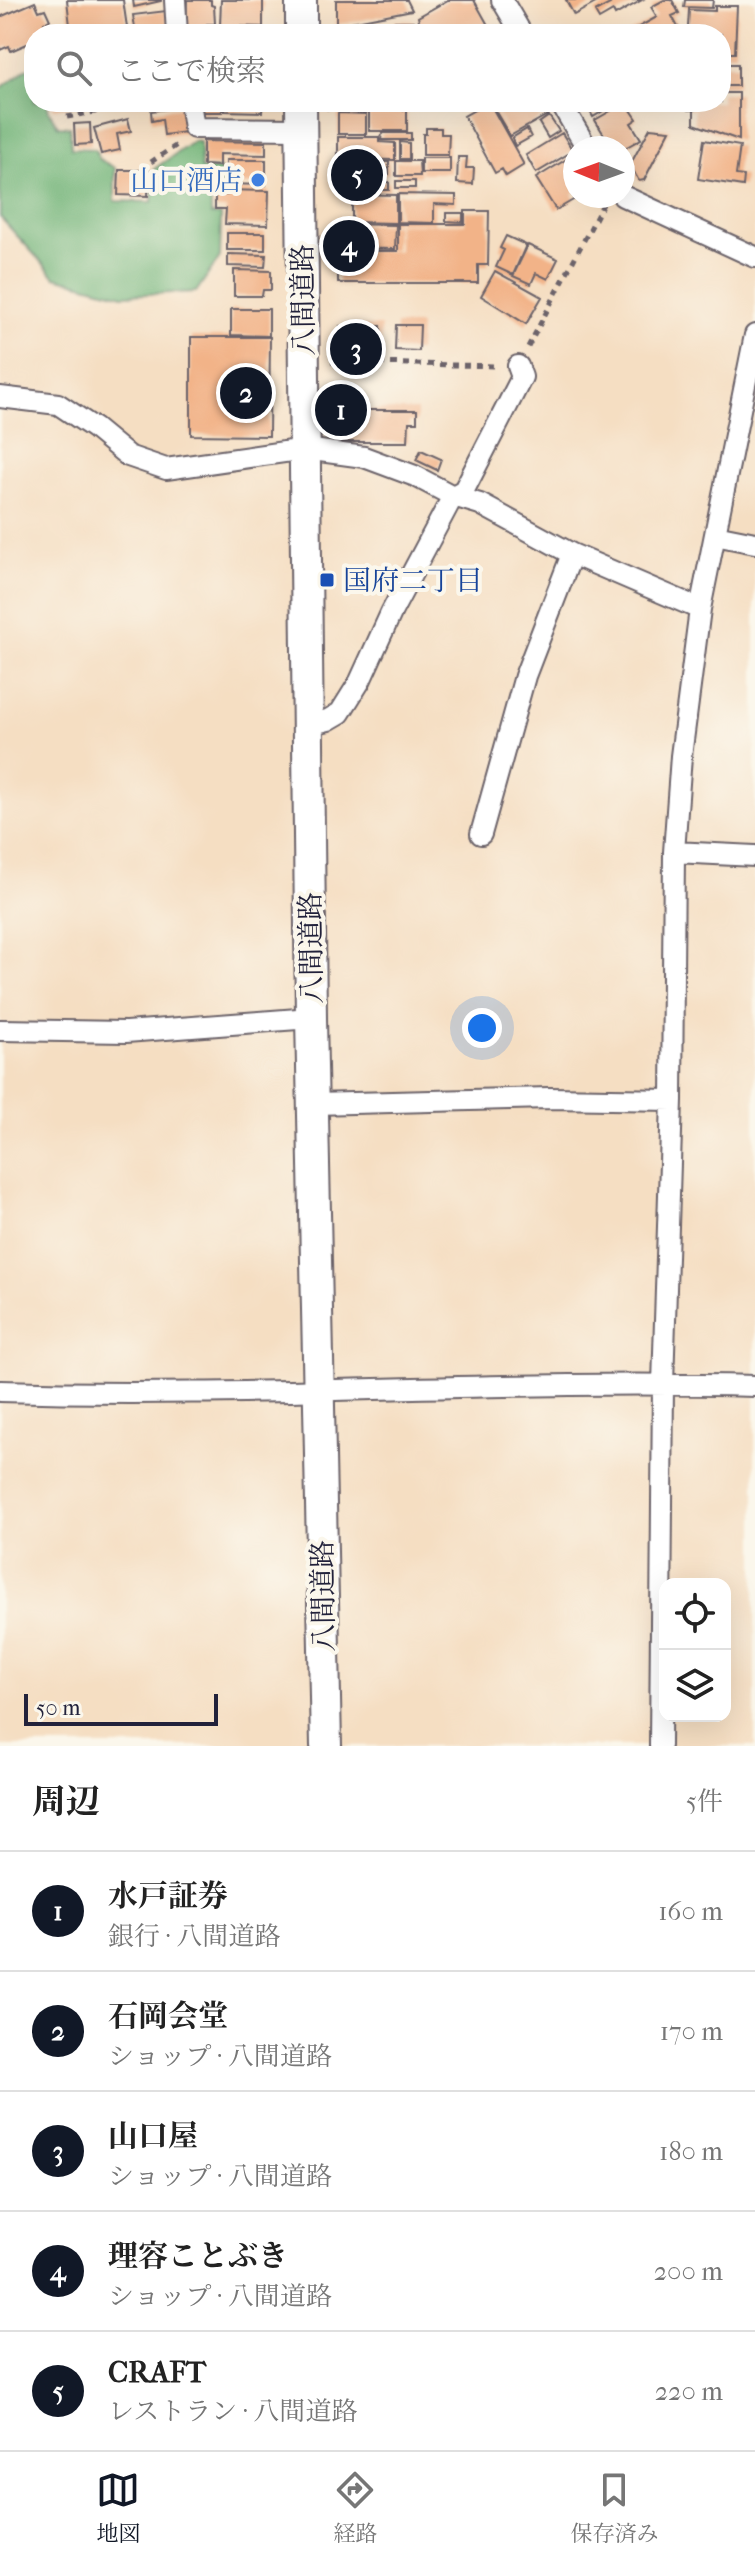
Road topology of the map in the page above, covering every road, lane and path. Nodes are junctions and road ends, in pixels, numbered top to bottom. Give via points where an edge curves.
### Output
1 (175, 0) edge
2 (301, 0) edge
3 (502, 0) edge
4 (176, 24) edge
5 (301, 24) edge
6 (516, 24) edge
7 (95, 112) edge
8 (192, 112) edge
9 (566, 112) edge
10 (308, 113) edge
11 (67, 117) dead end
12 (580, 136) edge
13 (635, 202) edge
14 (601, 208) edge
15 (755, 257) edge
16 (755, 335) edge
17 (328, 362) dead end
18 (518, 366) junction
19 (753, 366) edge
20 (0, 397) edge
21 (305, 449) junction
22 (453, 496) junction
23 (715, 535) junction
24 (755, 543) edge
25 (572, 554) junction
26 (700, 609) junction
27 (308, 725) junction
28 (481, 834) dead end
29 (674, 852) junction
30 (755, 856) edge
31 (311, 1018) junction
32 (0, 1030) edge
33 (672, 1100) junction
34 (314, 1104) junction
35 (663, 1384) junction
36 (755, 1386) edge
37 (0, 1391) edge
38 (320, 1392) junction
39 (326, 1746) edge
40 (660, 1746) edge

1 - 4 street
2 - 5 main road
3 - 6 street
7 - 11 path
8 - 10 street via 194,128
9 - 12 street
10 - 21 main road, 八間道路
13 - 15 street
14 - 18 path
16 - 19 street
17 - 18 path
18 - 22 street via 522,377 464,490
19 - 23 street
20 - 21 street via 58,404 128,456 166,469
21 - 22 street via 364,457
21 - 27 main road, 八間道路
22 - 25 street via 480,504
22 - 27 street via 340,713
23 - 24 street
23 - 26 street
25 - 26 street
25 - 28 street via 525,676
26 - 29 street
27 - 31 main road, 八間道路
29 - 30 street
29 - 33 street
31 - 32 street via 126,1032
31 - 34 main road, 八間道路
33 - 34 street
33 - 35 street
34 - 38 main road, 八間道路
35 - 36 street
35 - 38 street
35 - 40 street
37 - 38 street
38 - 39 main road, 八間道路

